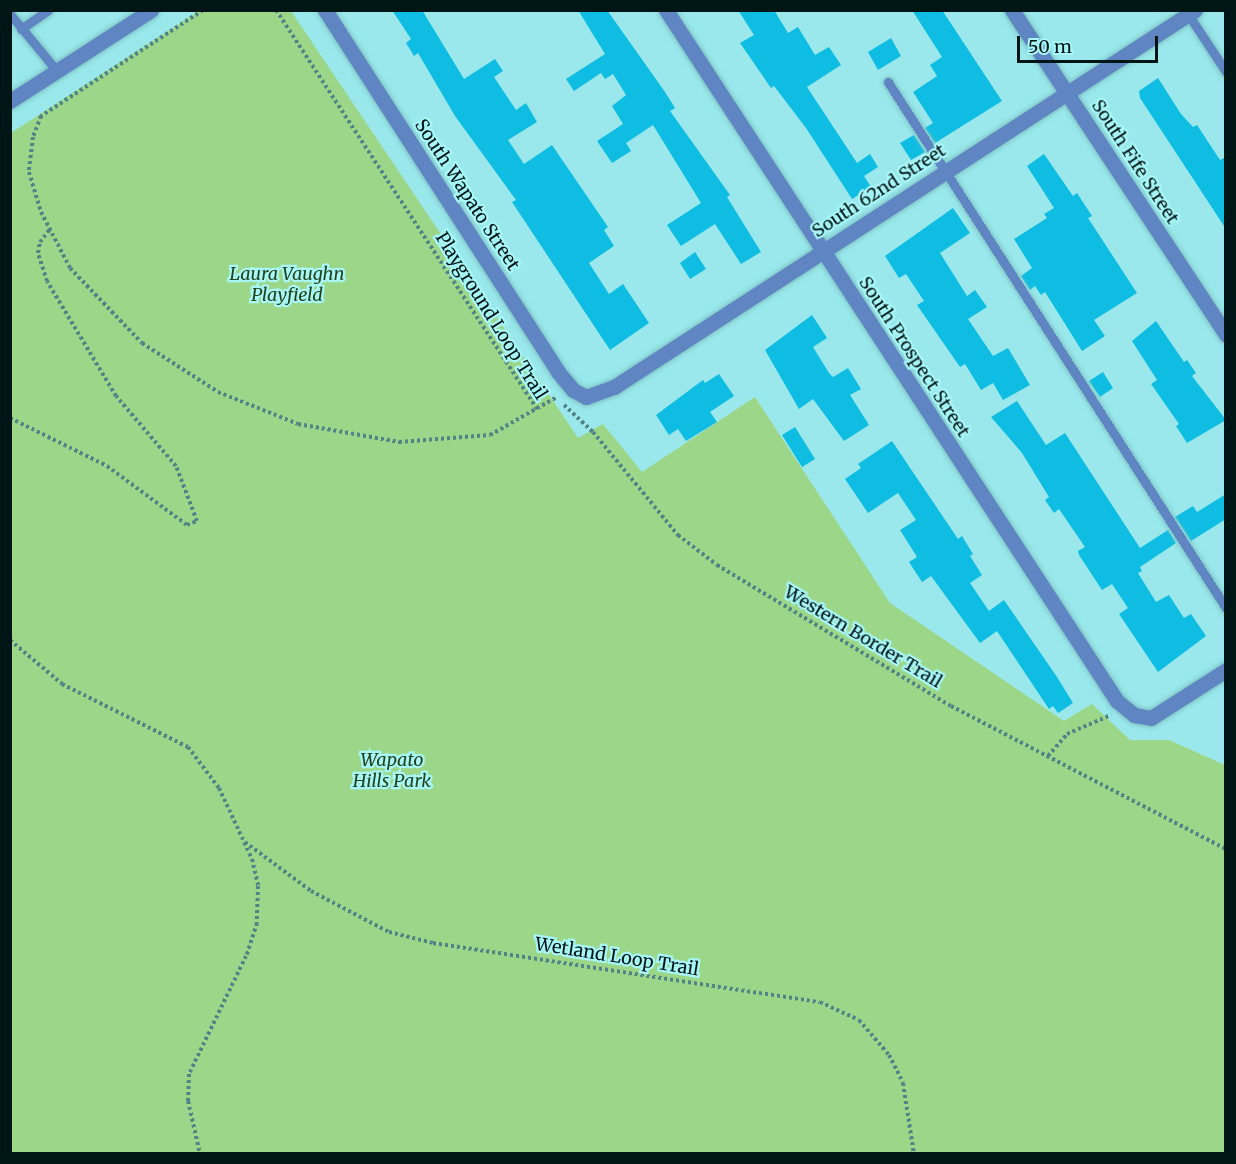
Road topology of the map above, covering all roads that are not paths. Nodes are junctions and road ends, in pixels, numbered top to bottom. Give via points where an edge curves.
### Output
1 (48, 10) edge
2 (151, 10) edge
3 (325, 10) edge
4 (666, 10) edge
5 (1012, 10) edge
6 (1190, 12) edge
7 (10, 14) edge
8 (21, 28) junction
9 (57, 71) junction
10 (1226, 72) edge
11 (888, 82) dead end
12 (1066, 93) junction
13 (10, 101) edge
14 (945, 171) junction
15 (822, 251) junction
16 (1226, 336) edge
17 (582, 396) joint
18 (1226, 608) edge
19 (1226, 670) edge

1 - 8 lane
2 - 9 street
3 - 17 street, South Wapato Street via 558,372
4 - 15 street, South Prospect Street
5 - 12 street, South Fife Street
6 - 10 lane
6 - 12 street, South 62nd Street
7 - 8 lane
8 - 9 lane
9 - 13 street
11 - 14 lane
12 - 14 street, South 62nd Street
12 - 16 street, South Fife Street
14 - 15 street, South 62nd Street
14 - 18 lane
15 - 17 street, South 62nd Street via 614,387 590,397
15 - 19 street, South Prospect Street via 1106,687 1132,713 1155,716

